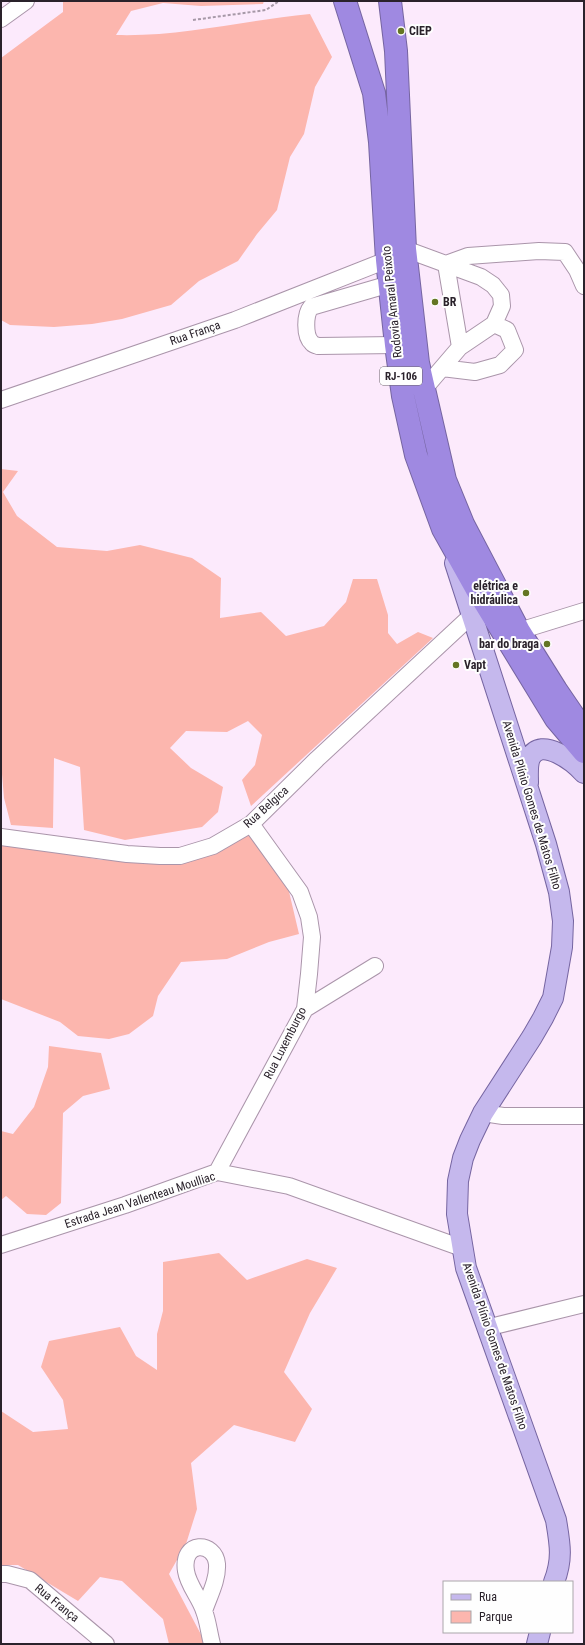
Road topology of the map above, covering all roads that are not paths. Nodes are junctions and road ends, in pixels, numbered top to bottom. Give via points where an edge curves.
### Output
1 (26, 1) edge
2 (345, 1) edge
3 (353, 1) edge
4 (381, 1) edge
5 (390, 1) edge
6 (1, 19) edge
7 (397, 70) junction
8 (369, 78) junction
9 (396, 254) junction
10 (446, 264) junction
11 (390, 284) junction
12 (584, 286) edge
13 (494, 324) junction
14 (396, 345) junction
15 (460, 347) junction
16 (442, 368) junction
17 (424, 389) junction
18 (1, 400) edge
19 (443, 529) junction
20 (584, 611) edge
21 (472, 615) junction
22 (519, 631) junction
23 (584, 731) edge
24 (584, 752) edge
25 (584, 773) edge
26 (528, 791) junction
27 (251, 824) junction
28 (1, 837) edge
29 (375, 966) dead end
30 (305, 1009) junction
31 (483, 1113) junction
32 (584, 1116) edge
33 (217, 1172) junction
34 (1, 1245) edge
35 (462, 1248) junction
36 (584, 1304) edge
37 (486, 1328) junction
38 (1, 1574) edge
39 (554, 1581) edge
40 (204, 1611) junction
41 (540, 1633) edge
42 (106, 1644) edge
43 (212, 1644) edge
44 (537, 1644) edge

1 - 6 street
2 - 8 highway, Rodovia Amaral Peixoto / RJ-106
3 - 8 highway via 369,52
4 - 7 highway
5 - 7 highway, Rodovia Amaral Peixoto / RJ-106
7 - 9 highway, Rodovia Amaral Peixoto / RJ-106
8 - 9 highway, Rodovia Amaral Peixoto / RJ-106 via 374,93
9 - 10 street
9 - 11 highway, Rodovia Amaral Peixoto / RJ-106
9 - 17 highway, Rodovia Amaral Peixoto / RJ-106
9 - 18 street, Rua França via 234,320
10 - 12 street via 468,256 565,252
10 - 13 street via 482,277 501,295 502,306
10 - 15 street
11 - 14 highway, Rodovia Amaral Peixoto / RJ-106
11 - 14 street via 311,307 306,316 308,336 312,343 318,346
13 - 15 street
13 - 16 street via 507,330 515,350 500,365 475,372
14 - 19 highway, Rodovia Amaral Peixoto / RJ-106 via 403,396 416,455
15 - 16 street
16 - 17 street
17 - 22 highway, Rodovia Amaral Peixoto / RJ-106 via 446,480 463,524
19 - 21 main road, Avenida Plínio Gomes de Matos Filho
19 - 24 highway, Rodovia Amaral Peixoto / RJ-106 via 556,719
20 - 22 street
21 - 26 main road, Avenida Plínio Gomes de Matos Filho
21 - 27 street, Rua Belgica
22 - 23 highway, Rodovia Amaral Peixoto / RJ-106
25 - 26 main road via 565,756 553,751 540,750 530,758
26 - 31 main road, Avenida Plínio Gomes de Matos Filho via 559,892 563,921 562,946 553,998
27 - 28 street, Rua Belgica via 213,846 180,856 127,854
27 - 30 street, Rua Luxemburgo via 300,892 309,917 312,937
29 - 30 street
30 - 33 street, Rua Luxemburgo
31 - 32 street via 503,1116
31 - 35 main road, Avenida Plínio Gomes de Matos Filho via 463,1158 458,1181 457,1214
33 - 34 street, Estrada Jean Vallenteau Moulliac
33 - 35 street, Estrada Jean Vallenteau Moulliac via 289,1186
35 - 37 main road, Avenida Plínio Gomes de Matos Filho
36 - 37 street
37 - 39 main road, Avenida Plínio Gomes de Matos Filho via 556,1520 561,1546 558,1573
38 - 42 street, Rua França via 30,1580
40 - 40 street via 186,1573 189,1553 198,1546 206,1548 217,1561 217,1571
40 - 43 street
41 - 44 main road

